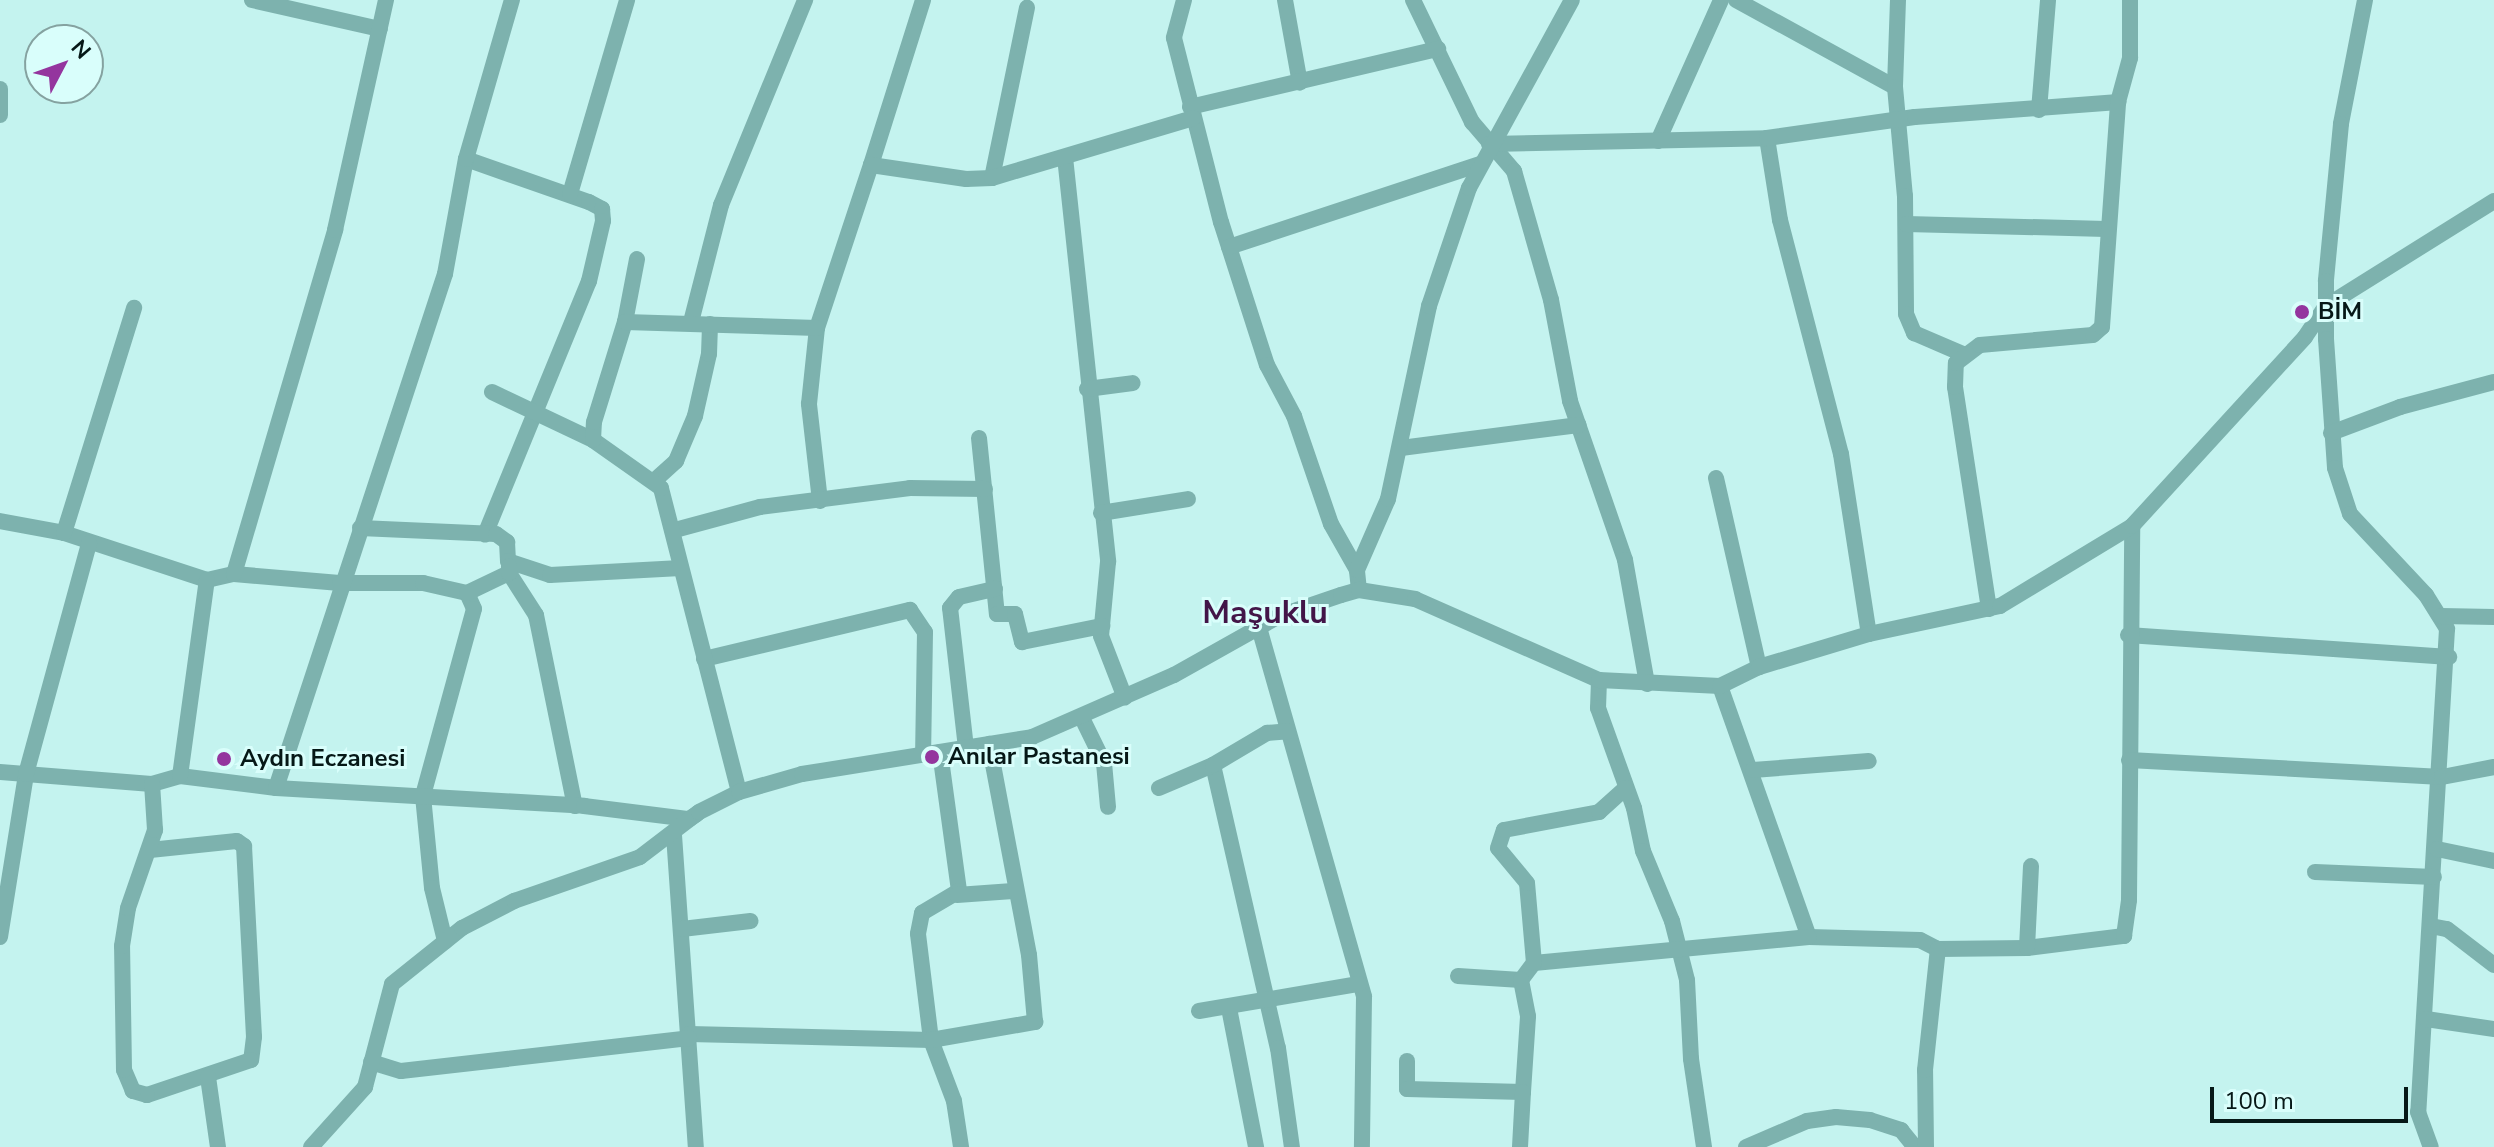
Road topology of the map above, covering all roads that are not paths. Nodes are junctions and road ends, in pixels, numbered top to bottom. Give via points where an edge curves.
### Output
1 (252, 0) edge
2 (386, 0) edge
3 (512, 0) edge
4 (627, 0) edge
5 (805, 0) edge
6 (923, 0) edge
7 (1184, 0) edge
8 (1285, 0) edge
9 (1413, 0) edge
10 (1572, 0) edge
11 (1721, 0) edge
12 (1736, 0) edge
13 (1898, 0) edge
14 (2048, 0) edge
15 (2130, 0) edge
16 (2365, 0) edge
17 (1027, 8) dead end
18 (380, 29) junction
19 (1438, 49) junction
20 (1300, 83) junction
21 (1895, 87) junction
22 (0, 89) edge
23 (2118, 102) junction
24 (2039, 110) junction
25 (1192, 112) junction
26 (0, 115) edge
27 (1897, 121) junction
28 (1767, 138) junction
29 (1658, 141) junction
30 (1489, 144) junction
31 (1065, 157) junction
32 (466, 159) junction
33 (1480, 164) junction
34 (871, 165) junction
35 (992, 178) junction
36 (570, 194) junction
37 (2494, 201) edge
38 (1906, 224) junction
39 (2106, 229) junction
40 (1229, 247) junction
41 (637, 259) dead end
42 (2326, 306) junction
43 (134, 308) dead end
44 (625, 322) junction
45 (691, 322) junction
46 (710, 324) junction
47 (2312, 327) junction
48 (817, 328) junction
49 (2326, 339) junction
50 (1965, 355) junction
51 (2494, 382) edge
52 (1133, 383) dead end
53 (1087, 389) junction
54 (492, 392) dead end
55 (538, 414) junction
56 (1579, 425) junction
57 (2331, 433) junction
58 (979, 438) dead end
59 (593, 440) junction
60 (1401, 448) junction
61 (1716, 478) dead end
62 (654, 481) junction
63 (985, 489) junction
64 (1188, 499) dead end
65 (820, 501) junction
66 (1101, 513) junction
67 (0, 521) edge
68 (2132, 526) junction
69 (360, 528) junction
70 (675, 530) junction
71 (64, 533) junction
72 (485, 535) junction
73 (89, 543) junction
74 (509, 567) junction
75 (681, 568) junction
76 (1357, 570) junction
77 (234, 574) junction
78 (207, 580) junction
79 (340, 583) junction
80 (995, 589) junction
81 (1359, 590) junction
82 (467, 593) junction
83 (1989, 609) junction
84 (2441, 616) junction
85 (2494, 617) edge
86 (1102, 626) junction
87 (1260, 631) junction
88 (1869, 634) junction
89 (2128, 635) junction
90 (2449, 657) junction
91 (704, 659) junction
92 (1759, 667) junction
93 (1599, 680) junction
94 (1647, 684) junction
95 (1720, 686) junction
96 (1125, 698) junction
97 (1082, 718) junction
98 (1288, 731) junction
99 (989, 744) junction
100 (966, 748) junction
101 (932, 753) junction
102 (2129, 760) junction
103 (1869, 761) dead end
104 (1213, 765) junction
105 (2494, 767) edge
106 (1753, 770) junction
107 (0, 772) edge
108 (26, 774) junction
109 (180, 776) junction
110 (2442, 777) junction
111 (152, 784) junction
112 (276, 788) junction
113 (1159, 788) dead end
114 (1626, 788) junction
115 (739, 792) junction
116 (423, 796) junction
117 (575, 806) junction
118 (1108, 807) dead end
119 (699, 812) junction
120 (674, 835) junction
121 (2437, 849) junction
122 (150, 850) junction
123 (2494, 861) edge
124 (2031, 866) dead end
125 (2315, 872) dead end
126 (2434, 877) junction
127 (1013, 891) junction
128 (957, 895) junction
129 (751, 921) dead end
130 (2431, 926) junction
131 (682, 929) junction
132 (0, 937) edge
133 (1809, 937) junction
134 (445, 941) junction
135 (2027, 948) junction
136 (1938, 949) junction
137 (1680, 952) junction
138 (1534, 963) junction
139 (2494, 965) edge
140 (1458, 976) dead end
141 (1521, 980) junction
142 (1359, 984) junction
143 (1266, 998) junction
144 (1229, 1008) junction
145 (1199, 1011) dead end
146 (2426, 1019) junction
147 (2494, 1029) edge
148 (689, 1036) junction
149 (931, 1040) junction
150 (1407, 1061) dead end
151 (371, 1062) junction
152 (208, 1077) junction
153 (1523, 1092) junction
154 (218, 1147) edge
155 (311, 1147) edge
156 (696, 1147) edge
157 (961, 1147) edge
158 (1256, 1147) edge
159 (1292, 1147) edge
160 (1362, 1147) edge
161 (1520, 1147) edge
162 (1704, 1147) edge
163 (1746, 1147) edge
164 (1915, 1147) edge
165 (1926, 1147) edge
166 (2431, 1147) edge

1 - 18 street
2 - 18 street
3 - 32 street
4 - 36 street
5 - 45 street via 721,205
6 - 34 street
7 - 25 street via 1174,38
8 - 20 street
9 - 19 street
10 - 30 street
11 - 29 street
12 - 21 street
13 - 21 street
14 - 24 street
15 - 23 street via 2130,58
16 - 42 street via 2341,124
17 - 35 street
18 - 77 street via 335,230
19 - 20 street
19 - 30 street via 1457,93
20 - 25 street
21 - 27 street
22 - 26 street
23 - 24 street
23 - 39 street
24 - 27 street
25 - 31 street
25 - 40 street
27 - 28 street
27 - 38 street
28 - 29 street
28 - 88 street via 1780,220 1841,454
29 - 30 street
30 - 33 street
30 - 56 street via 1514,171
31 - 35 street
31 - 53 street
32 - 36 street
32 - 69 street via 445,274
33 - 40 street
33 - 60 street via 1429,306
34 - 35 street
34 - 48 street
36 - 55 street via 602,209 603,221 589,281
37 - 42 street
38 - 39 street
38 - 50 street via 1906,314 1914,333
39 - 50 street via 2102,327 2093,335 1980,345
40 - 76 street via 1267,365 1294,416 1331,524
41 - 44 street
42 - 47 street
42 - 49 street
43 - 71 street
44 - 45 street
44 - 59 street via 596,407
45 - 46 street
46 - 48 street
46 - 62 street via 695,416 676,461
47 - 49 street
47 - 68 street
48 - 65 street via 809,404
49 - 57 street
50 - 83 street via 1956,363 1955,387
51 - 57 street via 2400,407
52 - 53 street
53 - 66 street
54 - 55 street
55 - 59 street
55 - 72 street
56 - 60 street
56 - 94 street via 1625,560
57 - 84 street via 2350,514
58 - 63 street
59 - 62 street
60 - 76 street via 1388,499
61 - 92 street
62 - 70 street
63 - 65 street via 910,488
63 - 80 street
64 - 66 street
65 - 70 street via 760,507
66 - 86 street via 1108,562
67 - 71 street
68 - 83 street via 2035,588
68 - 89 street
69 - 72 street
69 - 79 street
70 - 75 street
71 - 73 street
72 - 74 street via 507,542
73 - 78 street
73 - 108 street
74 - 75 street via 550,575
74 - 82 street
74 - 117 street via 536,615
75 - 91 street
76 - 81 street
77 - 78 street
77 - 79 street
78 - 109 street
79 - 82 street via 423,583
79 - 112 street
80 - 86 street via 997,614 1015,614 1022,642
80 - 100 street via 959,597 950,608
81 - 87 street via 1279,616
81 - 93 street via 1415,599
82 - 116 street via 474,609
83 - 88 street
84 - 85 street
84 - 90 street
86 - 96 street
87 - 96 street
87 - 98 street
88 - 92 street
89 - 90 street
89 - 102 street
90 - 110 street
91 - 101 street via 910,610 925,632
91 - 115 street
92 - 95 street
93 - 94 street
93 - 114 street via 1598,708
94 - 95 street
95 - 106 street
96 - 97 street
97 - 99 street via 1032,737
97 - 118 street via 1104,763
98 - 104 street via 1267,733
98 - 142 street
99 - 100 street
99 - 127 street
100 - 101 street
101 - 115 street via 802,774
101 - 128 street
102 - 110 street
102 - 135 street via 2124,936
103 - 106 street
104 - 113 street
104 - 143 street
105 - 110 street
106 - 133 street
107 - 108 street
108 - 111 street
108 - 132 street
109 - 111 street
109 - 112 street
110 - 121 street
111 - 122 street via 155,830
112 - 116 street
114 - 137 street
114 - 138 street via 1599,812 1515,825 1498,838 1498,848 1527,883
115 - 119 street
116 - 117 street
116 - 134 street via 432,888
117 - 119 street via 689,819
119 - 120 street
120 - 131 street
120 - 134 street via 640,857 514,901
121 - 123 street
121 - 126 street
122 - 152 street via 128,908 122,946 124,1070 133,1091 147,1095
122 - 152 street via 237,841 244,846 251,1060
124 - 135 street
125 - 126 street
126 - 130 street
127 - 128 street
127 - 149 street via 1029,955 1035,1022
128 - 149 street via 922,913 918,934
129 - 131 street
130 - 139 street via 2447,929
130 - 146 street
131 - 148 street
133 - 136 street via 1920,940
133 - 137 street
134 - 151 street via 392,984
135 - 136 street
136 - 165 street via 1925,1070
137 - 138 street
137 - 162 street
138 - 141 street
140 - 141 street
141 - 153 street via 1528,1016
142 - 143 street
142 - 160 street via 1366,1073
143 - 144 street
143 - 159 street
144 - 145 street
144 - 158 street
146 - 147 street
146 - 166 street via 2418,1112
148 - 149 street
148 - 151 street via 401,1071
148 - 156 street
149 - 157 street via 954,1101
150 - 153 street via 1407,1089
151 - 155 street via 365,1087
152 - 154 street
153 - 161 street
163 - 164 street via 1807,1121 1836,1117 1901,1130

